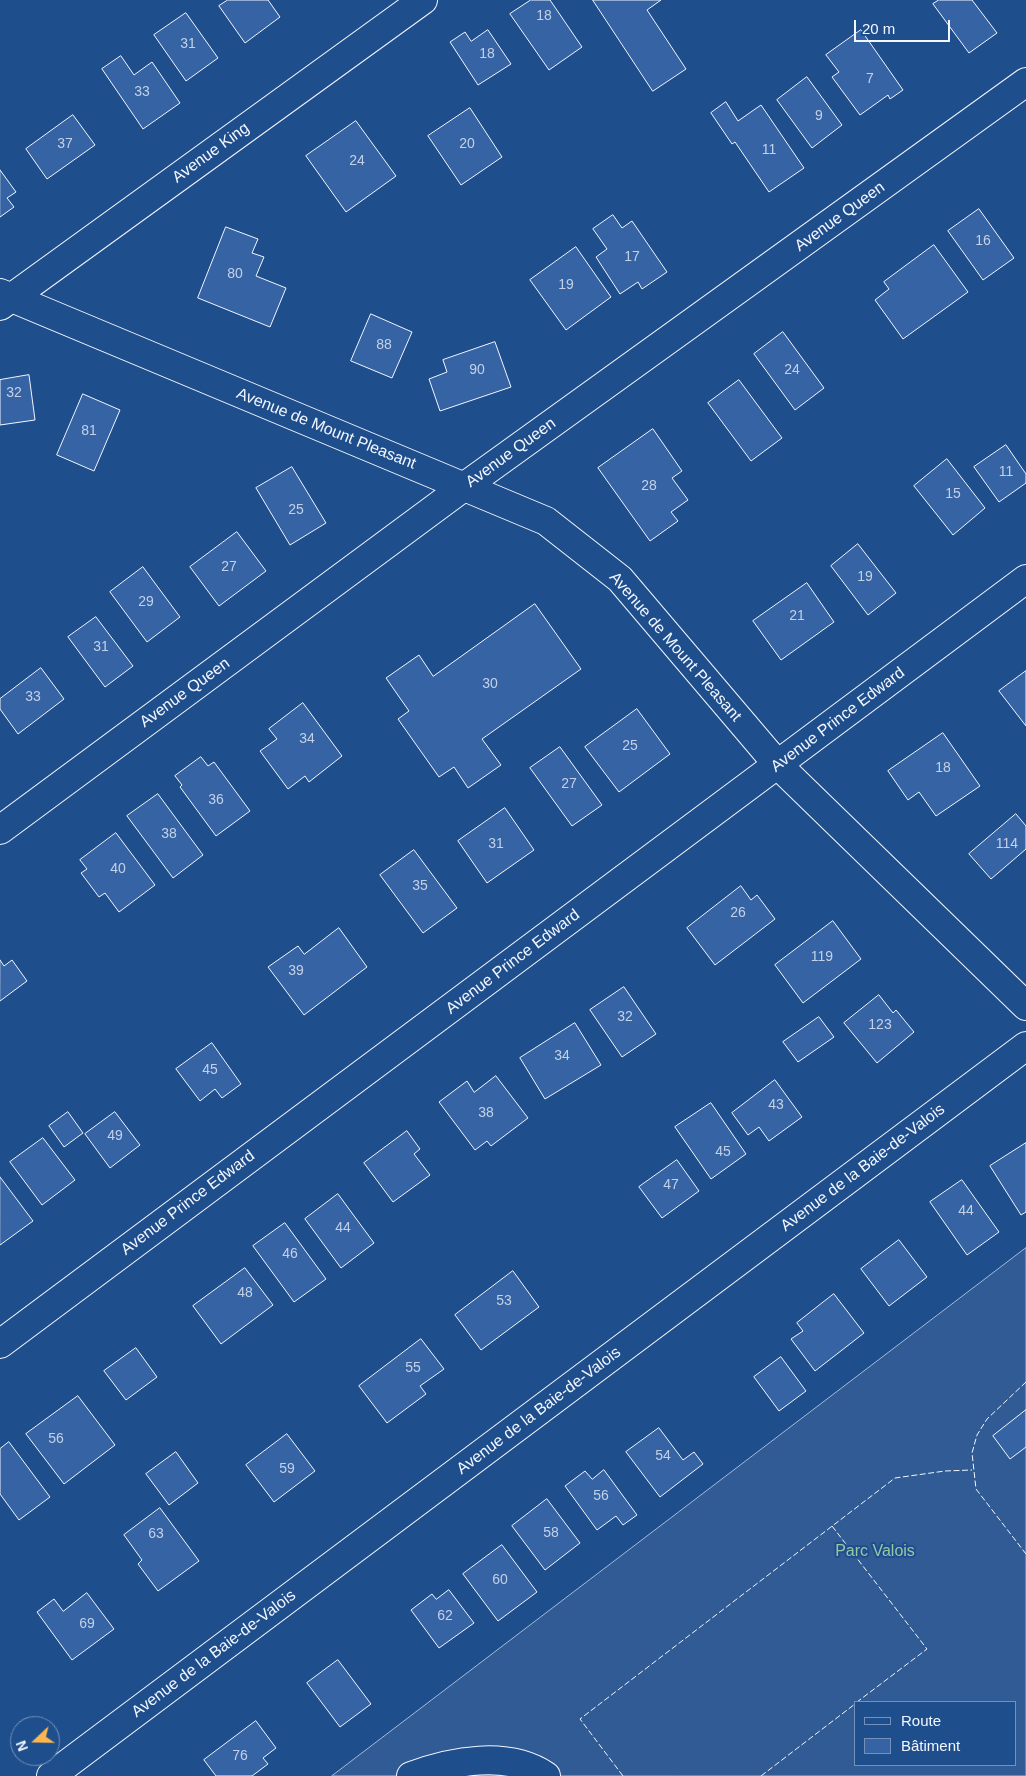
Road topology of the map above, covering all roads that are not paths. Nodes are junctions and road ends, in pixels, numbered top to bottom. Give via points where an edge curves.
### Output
1 (423, 0) edge
2 (1026, 82) edge
3 (3, 299) edge
4 (465, 486) junction
5 (1026, 579) edge
6 (778, 765) junction
7 (0, 830) edge
8 (1026, 1006) edge
9 (1026, 1046) edge
10 (0, 1344) edge
11 (51, 1776) edge
12 (411, 1776) edge
13 (546, 1776) edge

1 - 3 street, Avenue King
2 - 4 street, Avenue Queen
3 - 4 street, Avenue de Mount Pleasant
4 - 6 street, Avenue de Mount Pleasant via 546,521 620,579
4 - 7 street, Avenue Queen
5 - 6 street, Avenue Prince Edward
6 - 8 street, Avenue de Mount Pleasant
6 - 10 street, Avenue Prince Edward
9 - 11 street, Avenue de la Baie-de-Valois
12 - 13 street via 434,1767 476,1761 508,1763 538,1770

